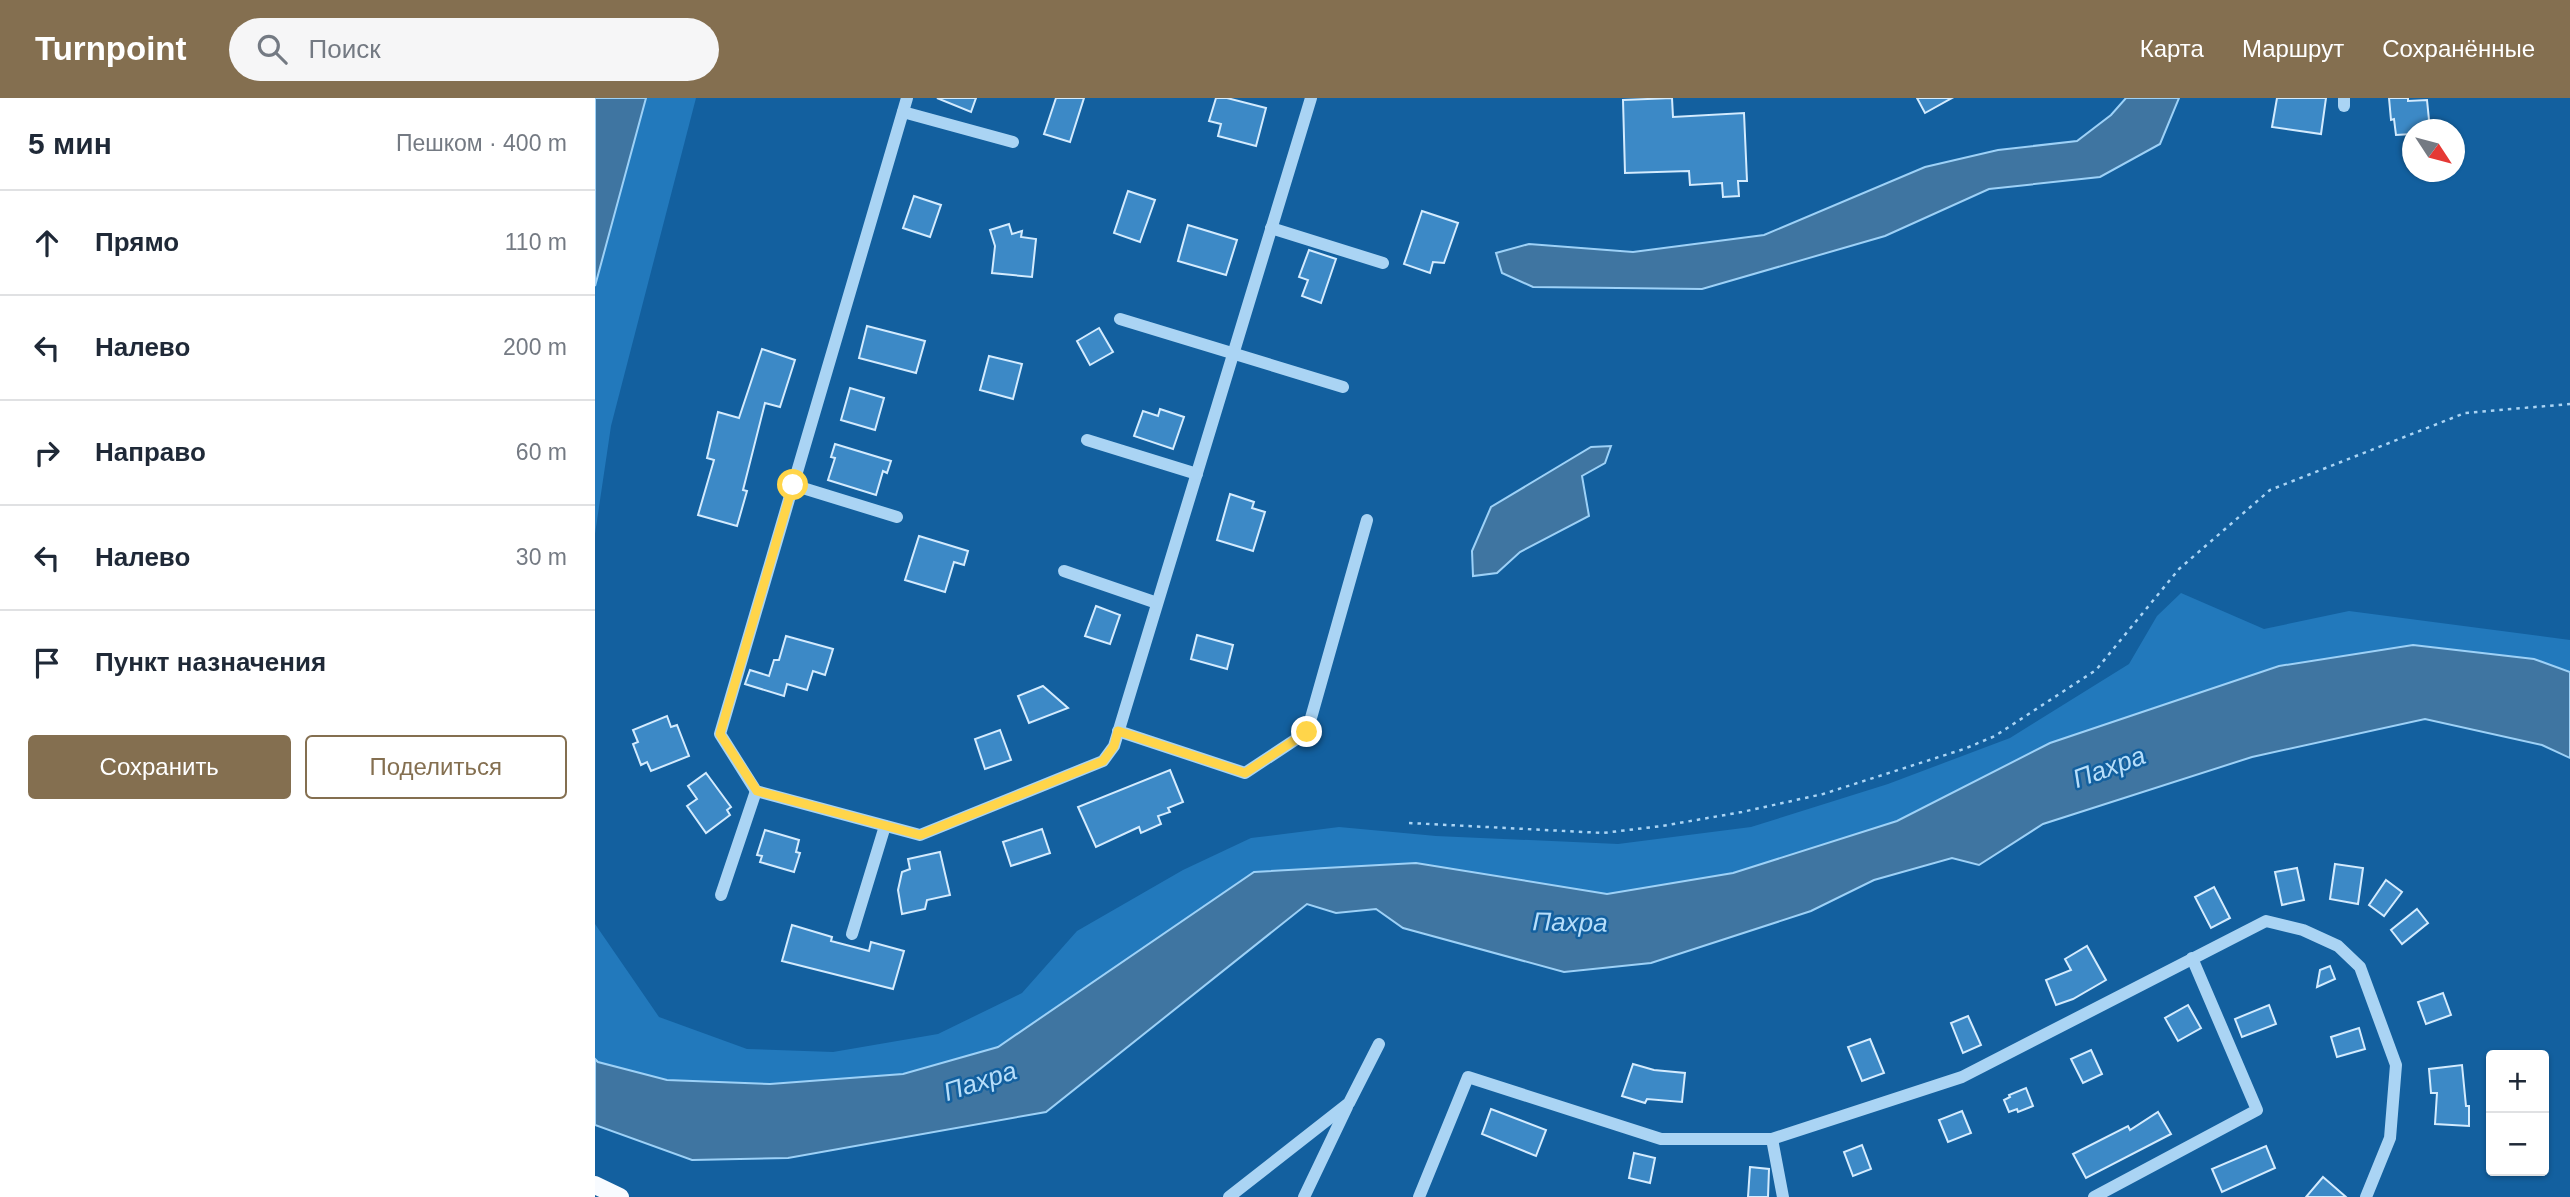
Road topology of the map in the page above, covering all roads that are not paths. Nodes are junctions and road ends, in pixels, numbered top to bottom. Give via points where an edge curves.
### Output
1 (907, 98) edge
2 (1311, 98) edge
3 (903, 112) junction
4 (1013, 142) dead end
5 (1271, 228) junction
6 (1383, 263) dead end
7 (1120, 319) dead end
8 (1232, 352) junction
9 (1343, 387) dead end
10 (1087, 440) dead end
11 (1197, 474) junction
12 (793, 485) junction
13 (897, 517) dead end
14 (1367, 520) dead end
15 (1064, 571) dead end
16 (1157, 603) junction
17 (1118, 731) junction
18 (757, 791) junction
19 (885, 826) junction
20 (721, 895) dead end
21 (852, 934) dead end
22 (2192, 958) junction
23 (1379, 1044) dead end
24 (1349, 1104) junction
25 (1772, 1139) junction
26 (595, 1185) edge
27 (620, 1197) edge
28 (1229, 1197) edge
29 (1304, 1197) edge
30 (1419, 1197) edge
31 (1783, 1197) edge
32 (2094, 1197) edge
33 (2366, 1197) edge

1 - 3 street
2 - 5 street
3 - 4 street
3 - 12 street
5 - 6 street
5 - 8 street
7 - 8 street
8 - 9 street
8 - 11 street
10 - 11 street
11 - 16 street
12 - 13 street
12 - 18 street via 720,734
14 - 17 street via 1307,732 1245,773
15 - 16 street
16 - 17 street
17 - 19 street via 1103,761 920,835
18 - 19 street
18 - 20 street
19 - 21 street
22 - 25 street via 1962,1077
22 - 32 street via 2257,1110
22 - 33 street via 2266,921 2303,930 2338,946 2360,967 2396,1065 2390,1138
23 - 24 street
24 - 28 street
24 - 29 street
25 - 30 street via 1661,1139 1468,1077
25 - 31 street
26 - 27 main road

